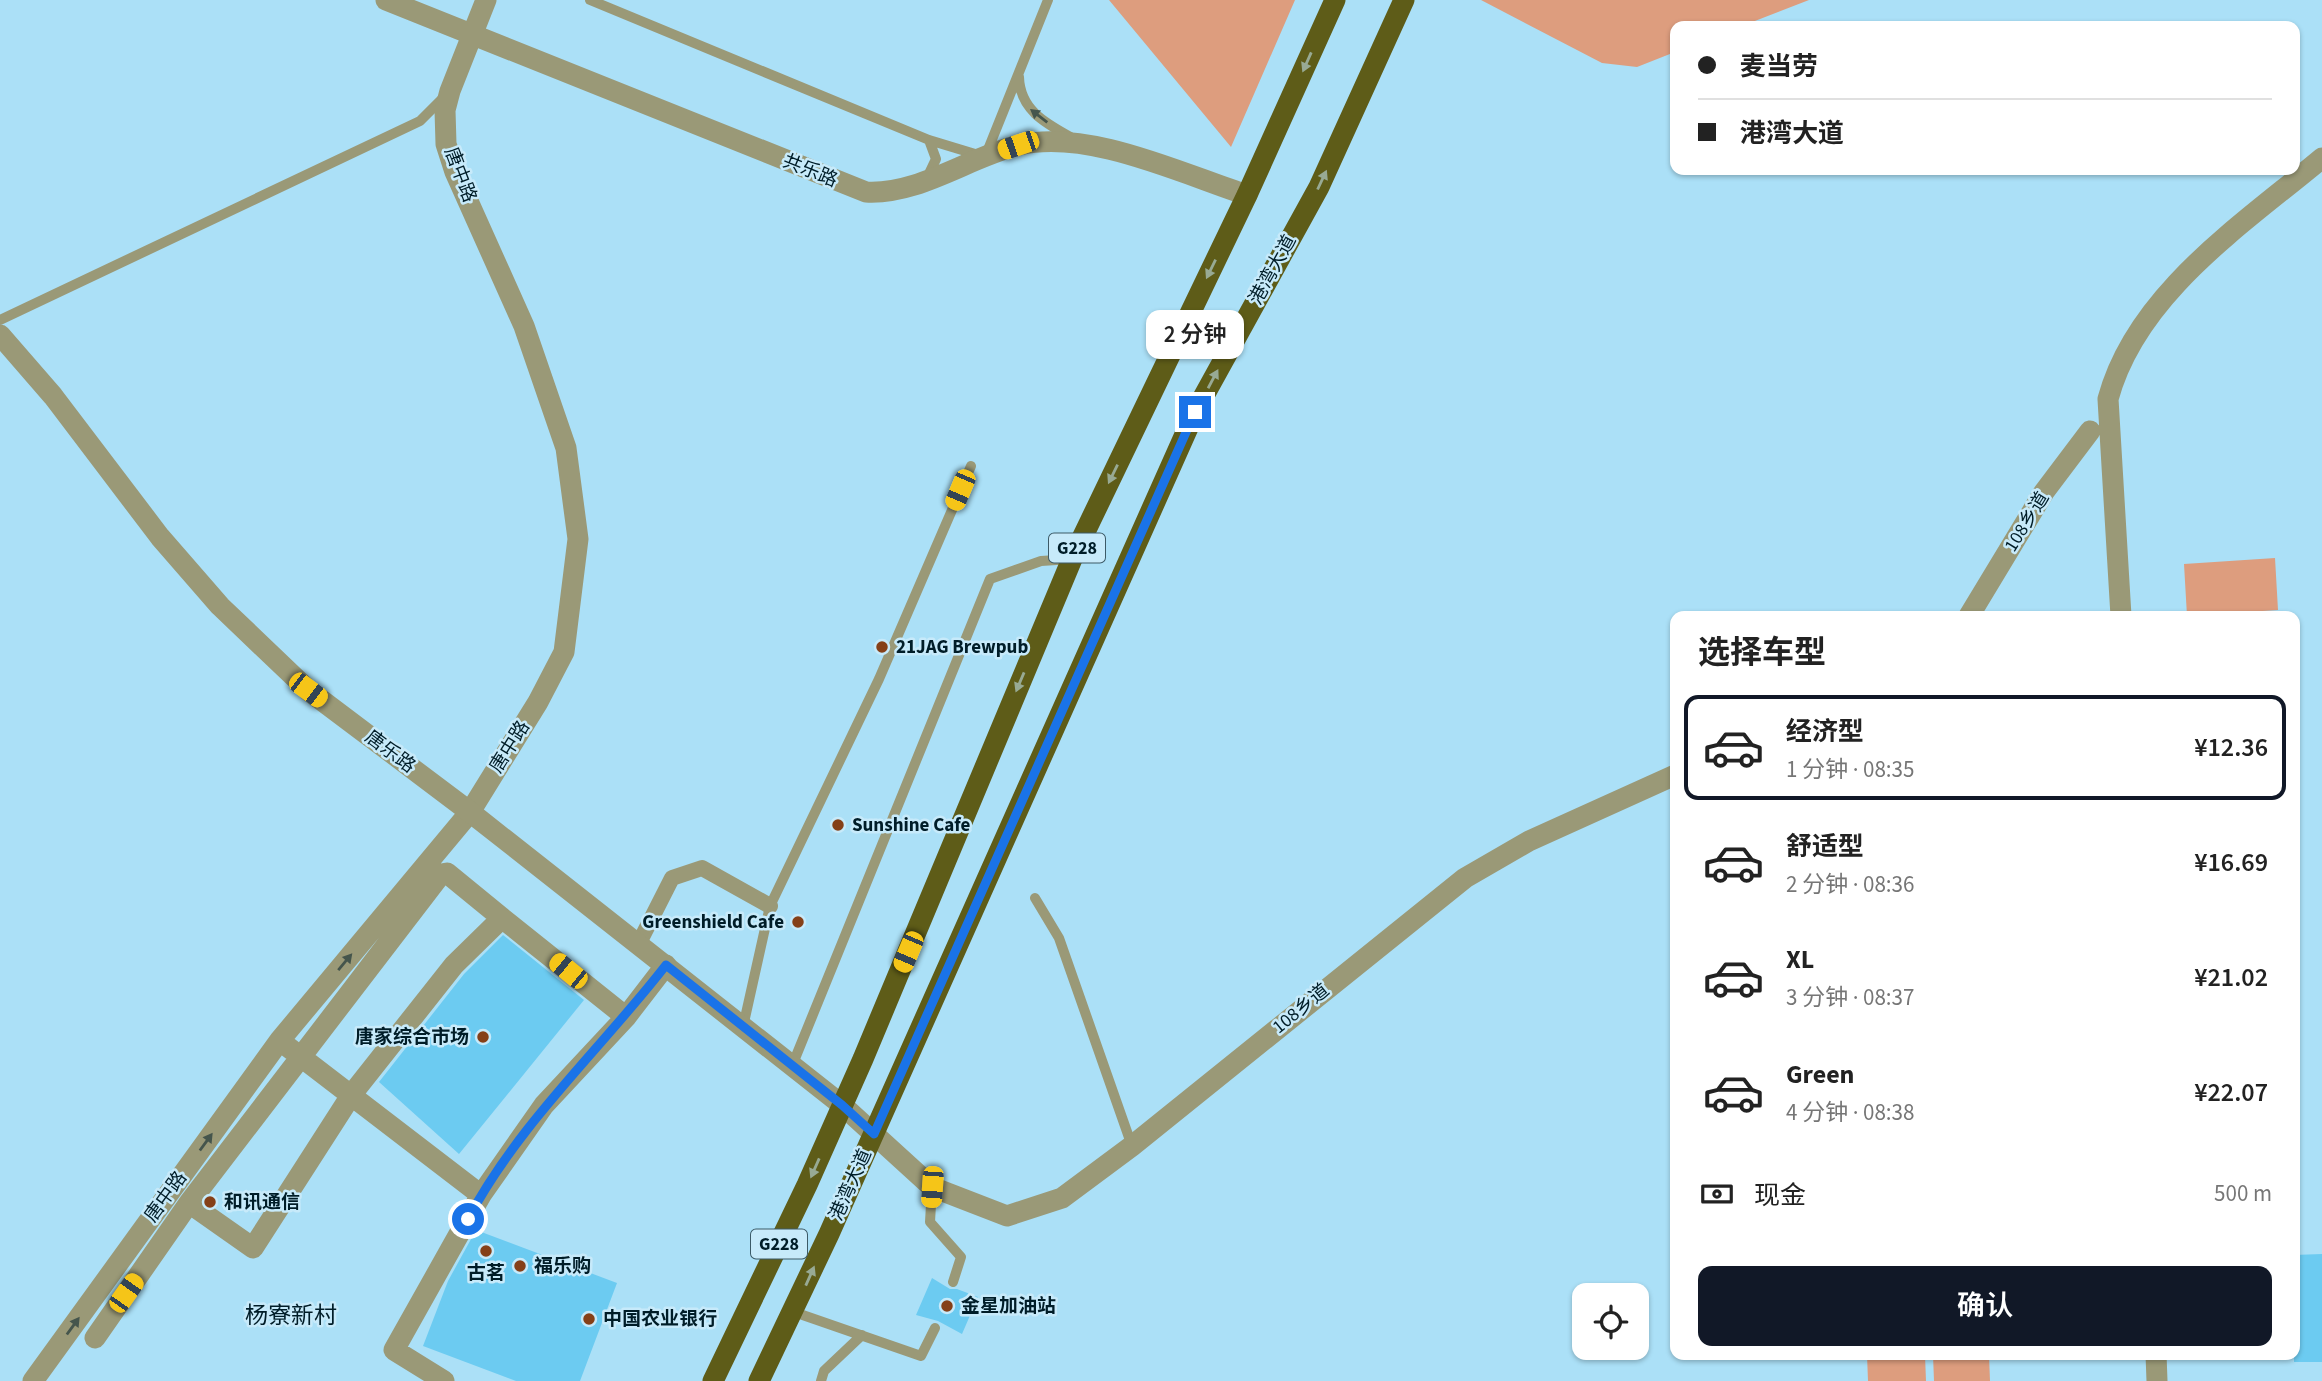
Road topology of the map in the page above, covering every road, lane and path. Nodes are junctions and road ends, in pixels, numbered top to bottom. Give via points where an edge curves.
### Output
1 (386, 0) edge
2 (486, 0) edge
3 (590, 0) edge
4 (1048, 0) edge
5 (1335, 0) edge
6 (1404, 0) edge
7 (470, 35) junction
8 (1019, 77) junction
9 (450, 91) junction
10 (929, 140) junction
11 (1078, 141) junction
12 (985, 157) junction
13 (2322, 158) edge
14 (927, 178) junction
15 (1247, 195) junction
16 (0, 320) edge
17 (0, 335) edge
18 (2090, 431) dead end
19 (971, 466) dead end
20 (1072, 559) junction
21 (1972, 611) edge
22 (2122, 611) edge
23 (1670, 777) edge
24 (470, 811) junction
25 (1035, 898) dead end
26 (770, 905) junction
27 (502, 918) junction
28 (638, 944) junction
29 (666, 965) junction
30 (626, 1017) junction
31 (743, 1027) junction
32 (280, 1040) junction
33 (300, 1055) junction
34 (793, 1066) junction
35 (352, 1094) junction
36 (842, 1105) junction
37 (874, 1134) junction
38 (1132, 1146) junction
39 (932, 1187) junction
40 (481, 1195) junction
41 (189, 1203) junction
42 (953, 1282) dead end
43 (794, 1312) junction
44 (935, 1328) dead end
45 (862, 1335) junction
46 (95, 1338) dead end
47 (2156, 1360) edge
48 (33, 1381) edge
49 (444, 1381) edge
50 (713, 1381) edge
51 (759, 1381) edge
52 (821, 1381) edge
53 (2157, 1381) edge

1 - 7 street, 共乐路
2 - 7 street, 唐中路
3 - 10 lane
4 - 8 lane
5 -> 15 highway, 港湾大道 / G228
37 -> 6 highway, 港湾大道 / G228 via 1195,412 1319,187
7 - 9 street, 唐中路
7 - 14 street, 共乐路 via 866,192 893,191
11 -> 8 lane via 1031,110 1022,97
8 - 12 lane
9 - 16 lane via 421,121
9 - 24 street, 唐中路 via 445,128 449,157 524,326 566,448 579,539 564,652
10 - 12 lane
10 - 14 lane via 936,159
11 - 12 street, 共乐路 via 1037,142
11 - 15 street, 共乐路
12 - 14 street, 共乐路
13 - 22 street via 2173,288 2136,333 2116,367 2108,399
15 -> 20 highway, 港湾大道 / G228
17 - 24 street, 唐乐路 via 220,606 308,690
18 - 21 street, 108乡道 via 2044,492
19 - 26 lane via 878,679
20 - 34 lane via 1041,561 990,579
20 -> 36 highway, 港湾大道 / G228
23 - 38 street, 108乡道 via 1529,841 1465,878
24 - 28 street, 唐乐路
32 -> 24 street, 唐中路
25 - 38 lane via 1059,938
26 - 28 street via 702,868 672,878
26 - 31 lane
27 - 30 street
27 - 33 street via 447,873 441,874
27 - 35 street via 454,965
28 - 29 street, 唐乐路
29 - 30 street
29 - 31 street, 唐乐路
30 - 40 street via 544,1105
31 - 34 street, 唐乐路
32 - 33 street
48 -> 32 street, 唐中路
33 - 35 street
33 - 41 street
34 - 36 street, 唐乐路
35 - 40 street
35 - 41 street via 253,1248
36 - 37 street, 唐乐路
36 -> 50 highway, 港湾大道 / G228
37 - 39 street, 唐乐路
43 -> 37 highway, 港湾大道 / G228
38 - 39 street, 108乡道 via 1062,1198 1007,1216
39 - 42 lane via 930,1222 961,1257
40 - 49 street via 394,1350
41 - 46 street
43 - 45 lane
43 - 51 highway, 港湾大道 / G228
44 - 45 lane via 921,1356
45 - 52 lane via 824,1371
47 - 53 street

